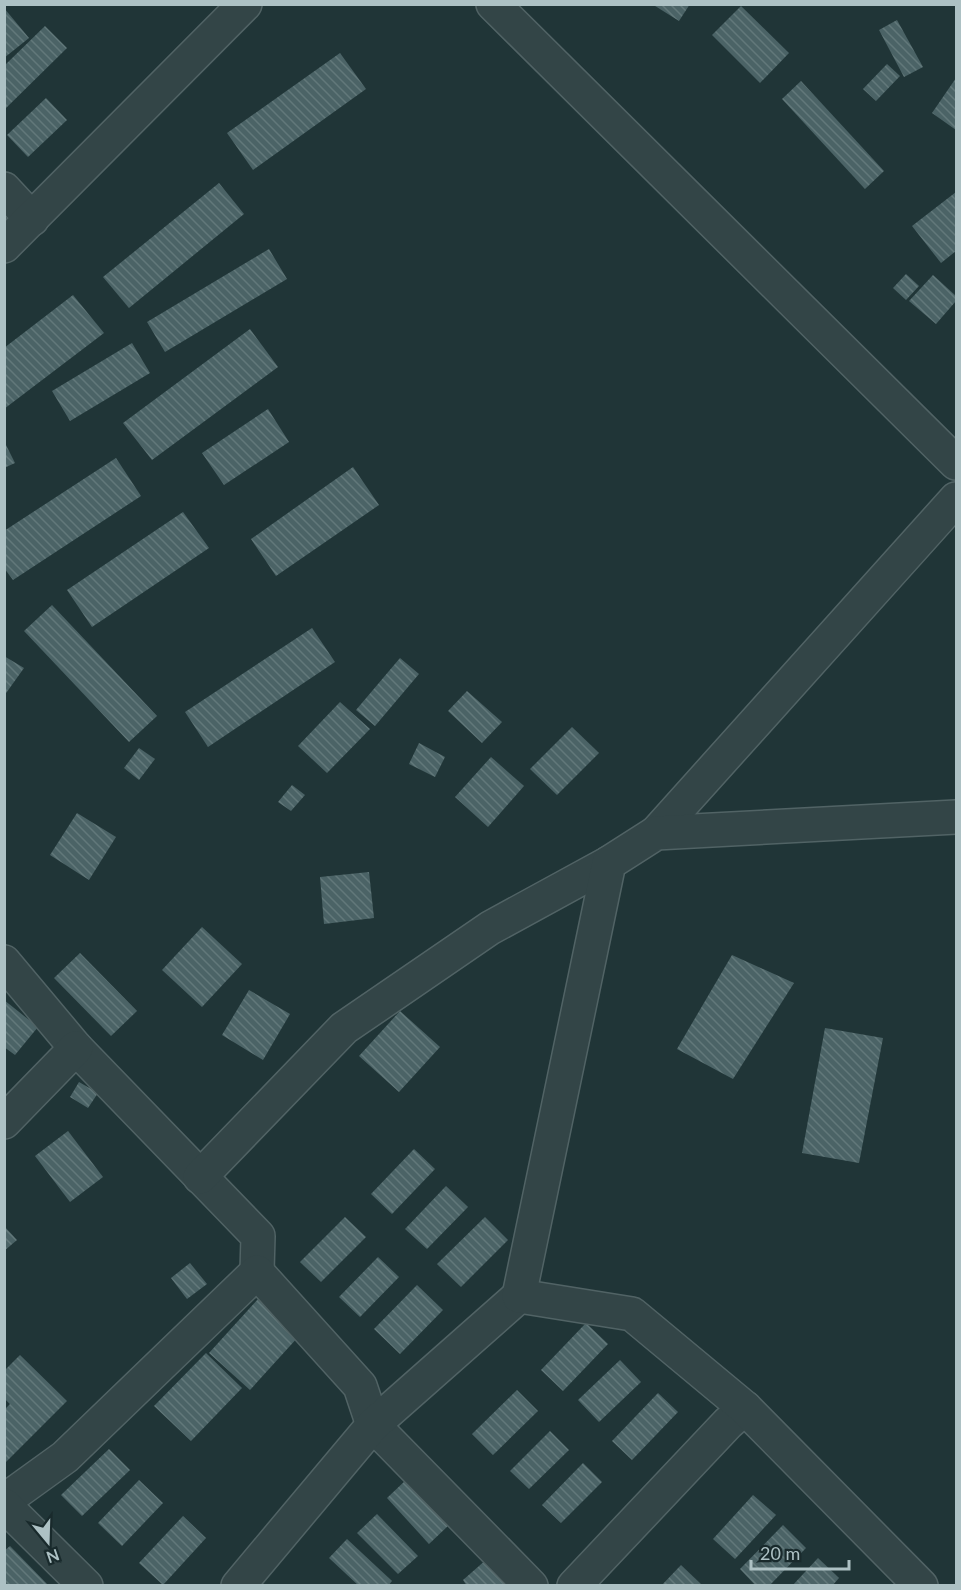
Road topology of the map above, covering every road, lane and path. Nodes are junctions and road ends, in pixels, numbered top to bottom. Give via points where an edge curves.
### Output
1 (245, 4) edge
2 (493, 4) edge
3 (4, 189) edge
4 (32, 219) junction
5 (4, 246) edge
6 (957, 462) edge
7 (957, 499) edge
8 (957, 817) edge
9 (656, 833) junction
10 (609, 863) junction
11 (4, 962) edge
12 (76, 1048) junction
13 (4, 1122) edge
14 (200, 1177) junction
15 (257, 1272) junction
16 (519, 1296) junction
17 (745, 1408) junction
18 (373, 1425) junction
19 (4, 1503) edge
20 (909, 1582) edge
21 (86, 1586) edge
22 (237, 1586) edge
23 (531, 1586) edge
24 (574, 1586) edge

1 - 4 street
2 - 6 street
3 - 4 street
4 - 5 street
7 - 9 street
8 - 9 street
9 - 10 street
10 - 14 street via 490,928 344,1028
10 - 16 street
11 - 12 street
12 - 13 street
12 - 14 street
14 - 15 street via 258,1236
15 - 18 street via 360,1386
15 - 19 street via 65,1457
16 - 17 street via 632,1314
16 - 18 street
17 - 20 street
17 - 24 street
18 - 22 street
18 - 23 street
19 - 21 street

